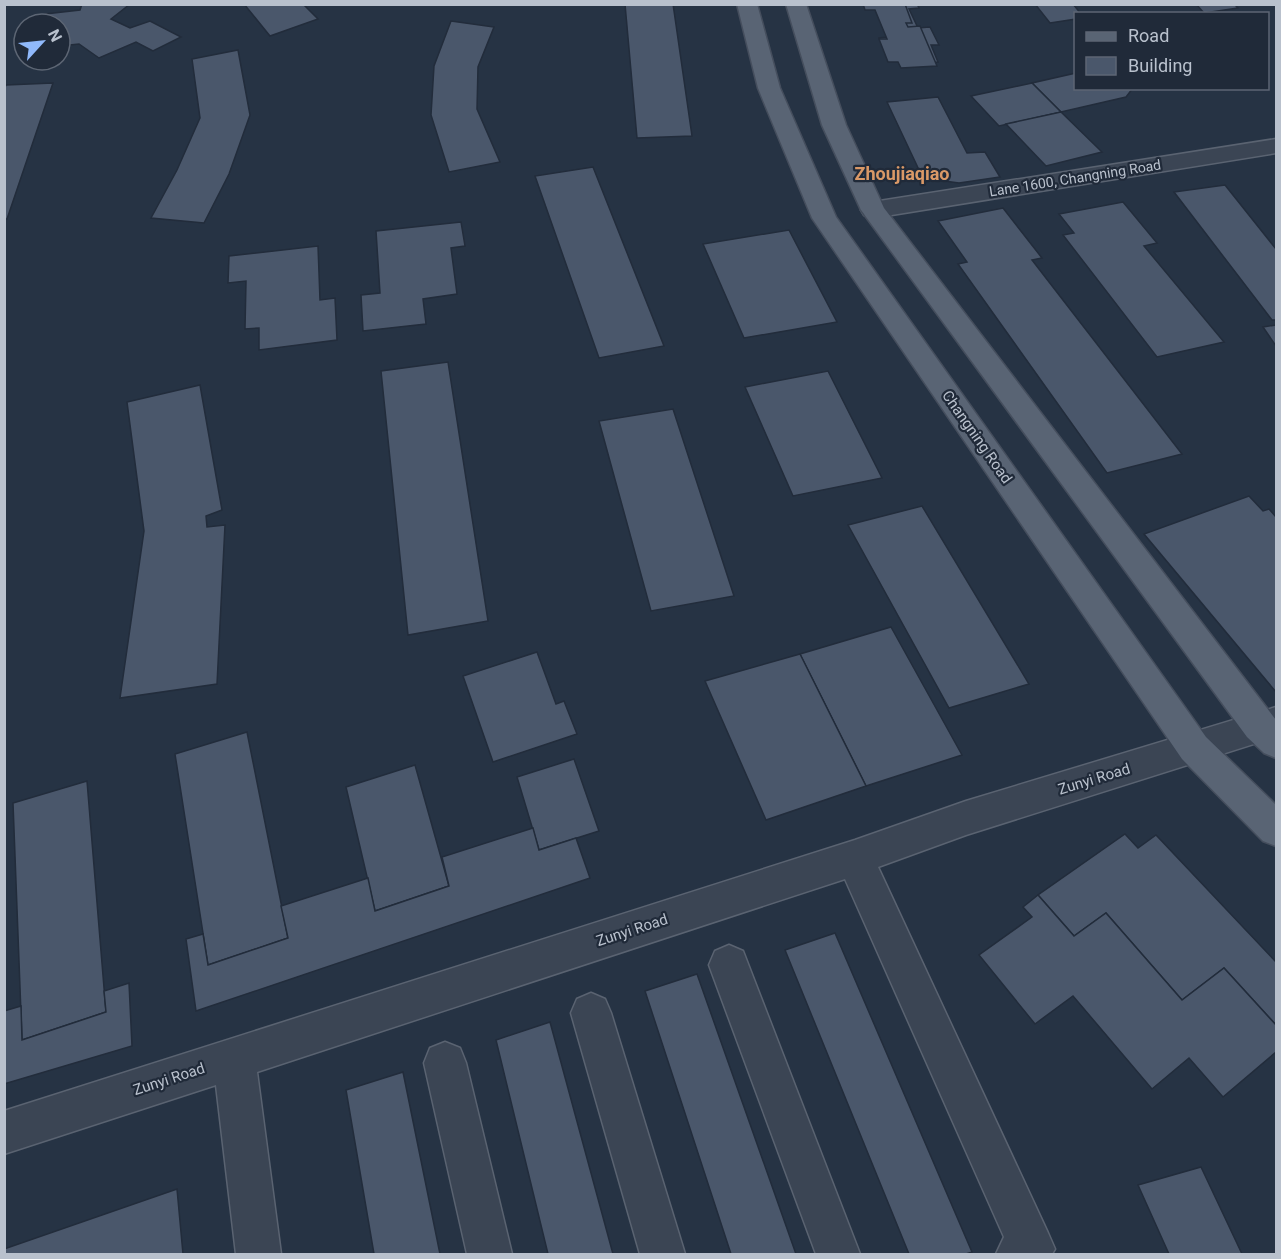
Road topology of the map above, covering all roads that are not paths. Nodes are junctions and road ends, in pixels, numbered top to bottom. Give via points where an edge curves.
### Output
1 (747, 4) edge
2 (795, 4) edge
3 (1276, 146) edge
4 (873, 210) junction
5 (1271, 730) edge
6 (1194, 748) junction
7 (1276, 829) edge
8 (855, 858) junction
9 (729, 965) dead end
10 (591, 1013) dead end
11 (234, 1058) junction
12 (445, 1063) dead end
13 (4, 1133) edge
14 (1028, 1253) edge
15 (259, 1254) edge
16 (490, 1254) edge
17 (663, 1254) edge
18 (838, 1254) edge

1 - 6 main road, Changning Road via 769,88 824,218
2 - 4 main road via 834,125
3 - 4 street, Lane 1600, Changning Road
4 - 5 main road
5 - 6 street, Zunyi Road
6 - 7 main road, Changning Road
6 - 8 street, Zunyi Road via 966,818
8 - 11 street, Zunyi Road
8 - 14 street
9 - 18 street
10 - 17 street
11 - 13 street, Zunyi Road
11 - 15 street
12 - 16 street

